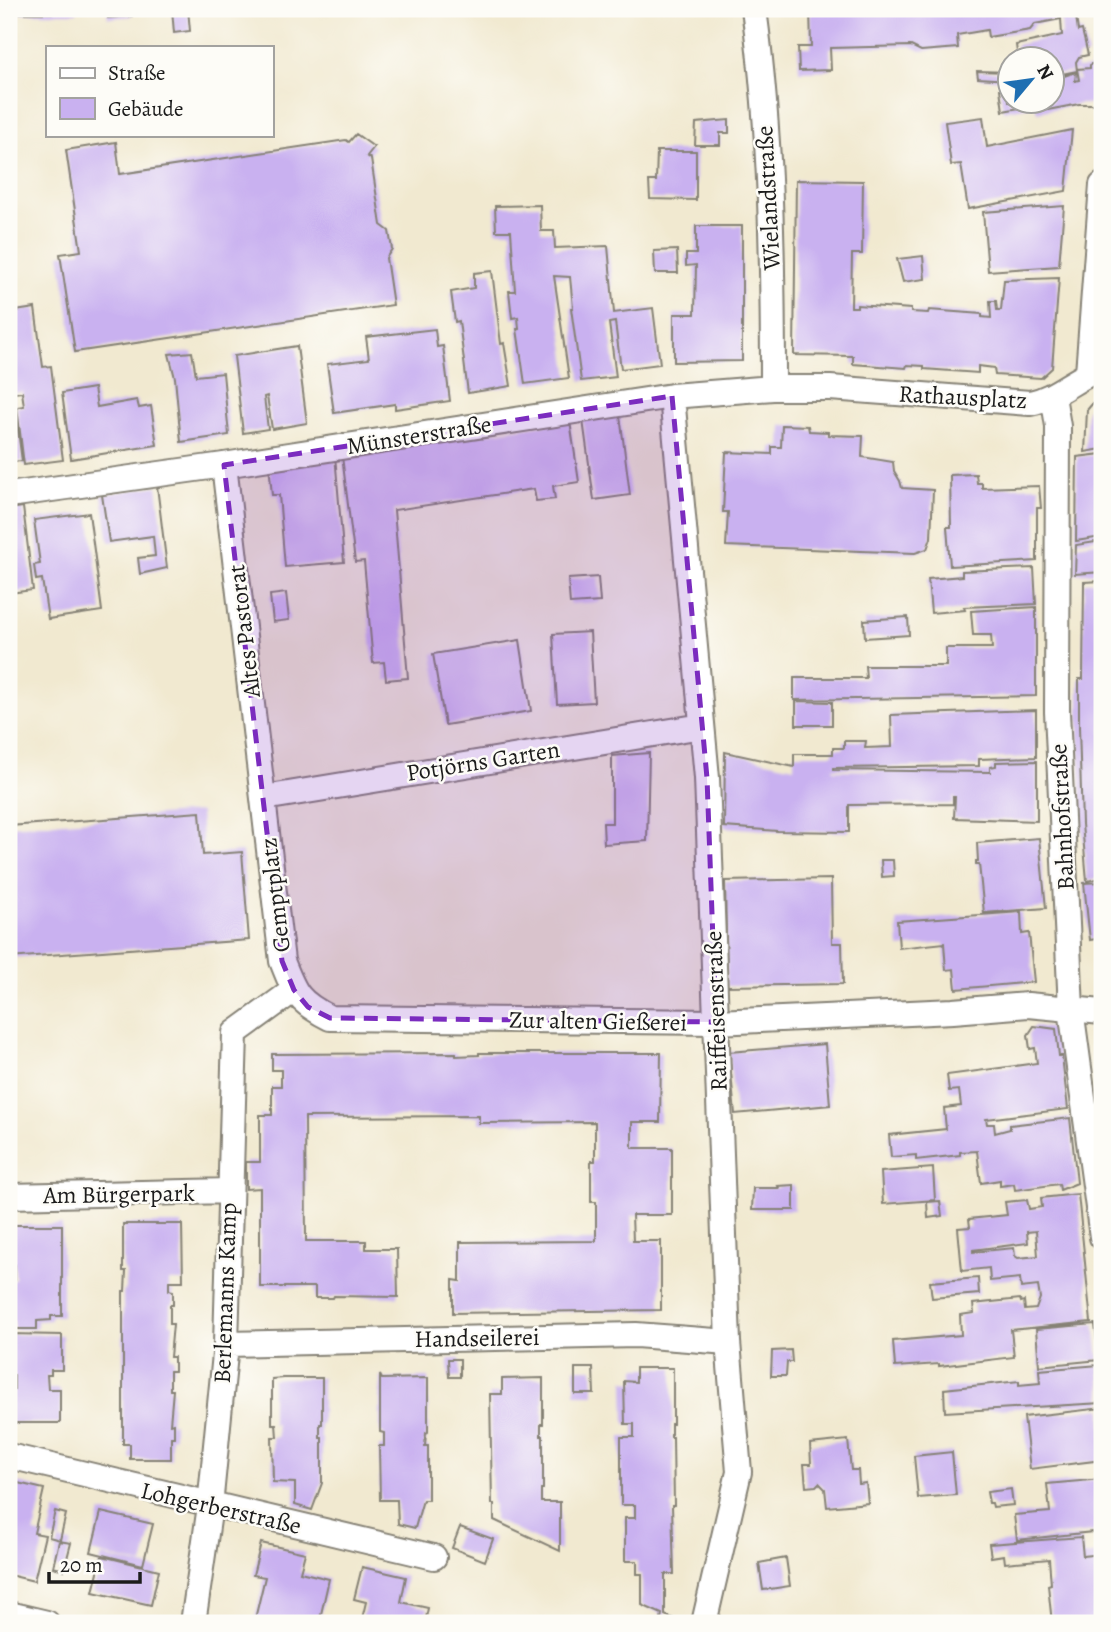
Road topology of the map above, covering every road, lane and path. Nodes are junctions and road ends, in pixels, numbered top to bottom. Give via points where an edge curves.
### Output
1 (754, 9) edge
2 (1102, 185) edge
3 (1095, 371) edge
4 (773, 388) junction
5 (830, 388) joint
6 (672, 396) junction
7 (1053, 396) junction
8 (224, 465) junction
9 (9, 495) edge
10 (702, 726) junction
11 (264, 798) junction
12 (293, 990) junction
13 (1071, 1009) junction
14 (1102, 1012) edge
15 (716, 1022) junction
16 (230, 1191) junction
17 (9, 1196) edge
18 (1102, 1237) edge
19 (728, 1342) junction
20 (226, 1343) junction
21 (9, 1456) edge
22 (210, 1506) junction
23 (434, 1558) dead end
24 (9, 1614) edge
25 (47, 1623) edge
26 (193, 1623) edge
27 (704, 1623) edge

1 - 4 street, Wielandstraße via 772,247
2 - 3 street, Rathausplatz
3 - 7 street, Rathausplatz
4 - 5 street, Münsterstraße
4 - 6 street, Münsterstraße
5 - 7 street, Rathausplatz via 1030,403
6 - 8 street, Münsterstraße
6 - 10 street, Raiffeisenstraße
7 - 13 street, Bahnhofstraße via 1058,426 1057,712
8 - 9 street, Münsterstraße
8 - 11 street, Altes Pastorat
10 - 11 street, Potjörns Garten
10 - 15 street, Raiffeisenstraße
11 - 12 street, Gemptplatz via 282,961
12 - 15 street, Zur alten Gießerei via 308,1007 330,1018
12 - 16 street, Berlemanns Kamp via 235,1033
13 - 14 street, Zur alten Gießerei
13 - 15 street, Zur alten Gießerei via 1028,1005
13 - 18 street, Bahnhofstraße
15 - 19 street, Raiffeisenstraße
16 - 17 street, Am Bürgerpark
16 - 20 street, Berlemanns Kamp
19 - 20 street, Handseilerei via 636,1335
19 - 27 street, Raiffeisenstraße via 739,1472
20 - 22 street, Berlemanns Kamp
21 - 22 street, Lohgerberstraße
22 - 23 street, Lohgerberstraße
22 - 26 street, Berlemanns Kamp
24 - 25 street

